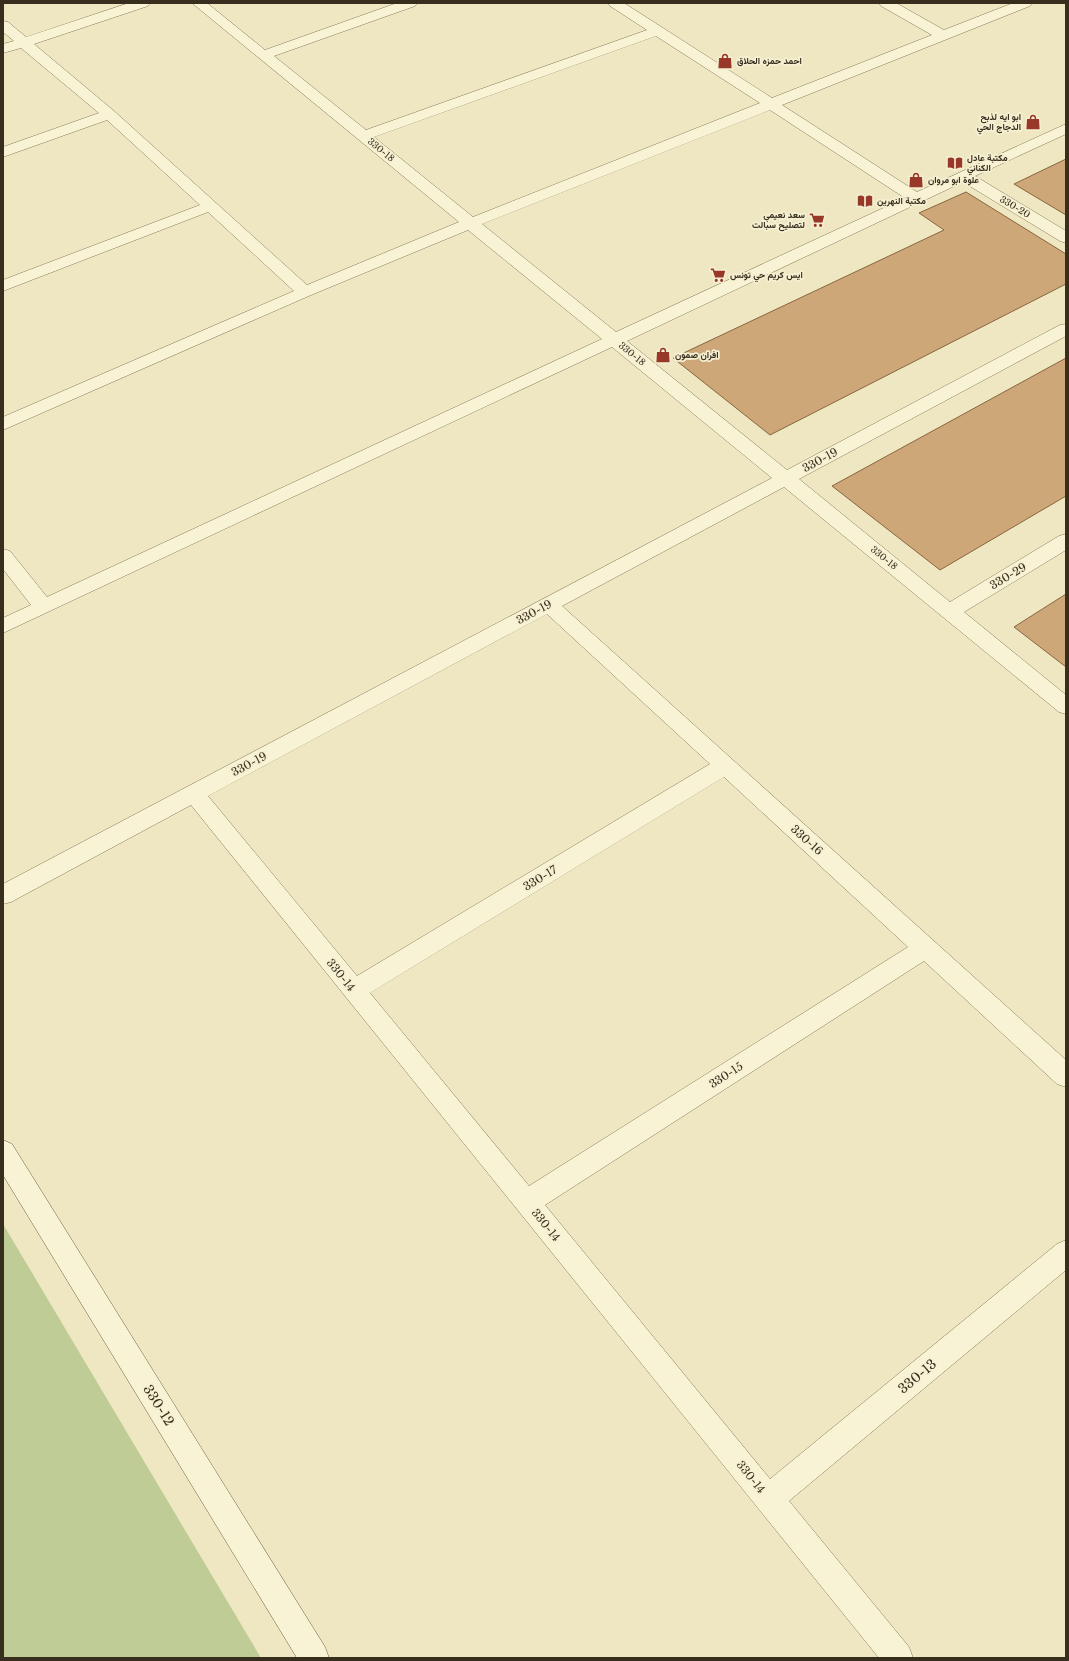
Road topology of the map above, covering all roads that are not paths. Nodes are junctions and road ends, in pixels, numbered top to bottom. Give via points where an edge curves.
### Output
1 (143, 3) edge
2 (199, 3) edge
3 (410, 3) edge
4 (614, 3) edge
5 (886, 3) edge
6 (1024, 3) edge
7 (3, 25) edge
8 (657, 31) junction
9 (942, 35) junction
10 (23, 42) junction
11 (3, 49) edge
12 (264, 55) junction
13 (770, 103) junction
14 (109, 114) junction
15 (1066, 128) edge
16 (364, 136) junction
17 (3, 152) edge
18 (964, 176) junction
19 (916, 198) junction
20 (211, 206) junction
21 (471, 223) junction
22 (1066, 238) edge
23 (3, 286) edge
24 (304, 292) junction
25 (1066, 329) edge
26 (614, 340) junction
27 (3, 424) edge
28 (785, 478) junction
29 (1066, 541) edge
30 (3, 556) edge
31 (549, 605) junction
32 (44, 607) junction
33 (950, 611) junction
34 (3, 626) edge
35 (1066, 706) edge
36 (726, 766) junction
37 (194, 794) junction
38 (3, 895) edge
39 (925, 948) junction
40 (354, 990) junction
41 (1066, 1076) edge
42 (3, 1152) edge
43 (527, 1202) junction
44 (1066, 1253) edge
45 (769, 1499) junction
46 (314, 1658) edge
47 (898, 1658) edge

1 - 10 street
2 - 12 street, 330-18
3 - 12 street
4 - 8 street
5 - 9 street
6 - 9 street
7 - 10 street
8 - 13 street
8 - 16 street
9 - 13 street
10 - 11 street
10 - 14 street
12 - 16 street, 330-18
13 - 19 street
13 - 21 street
14 - 17 street
14 - 20 street
15 - 18 street
16 - 21 street, 330-18
18 - 19 street
18 - 22 street, 330-20
19 - 26 street
20 - 23 street
20 - 24 street
21 - 24 street
21 - 26 street, 330-18
24 - 27 street
25 - 28 street, 330-19
26 - 28 street, 330-18
26 - 32 street
28 - 31 street, 330-19
28 - 33 street, 330-18
29 - 33 street, 330-29
30 - 32 street
31 - 36 street, 330-16
31 - 37 street, 330-19
32 - 34 street
33 - 35 street, 330-18
36 - 39 street, 330-16
36 - 40 street, 330-17
37 - 38 street, 330-19
37 - 40 street, 330-14
39 - 41 street, 330-16
39 - 43 street, 330-15
40 - 43 street, 330-14
42 - 46 street, 330-12
43 - 45 street, 330-14
44 - 45 street, 330-13
45 - 47 street, 330-14

